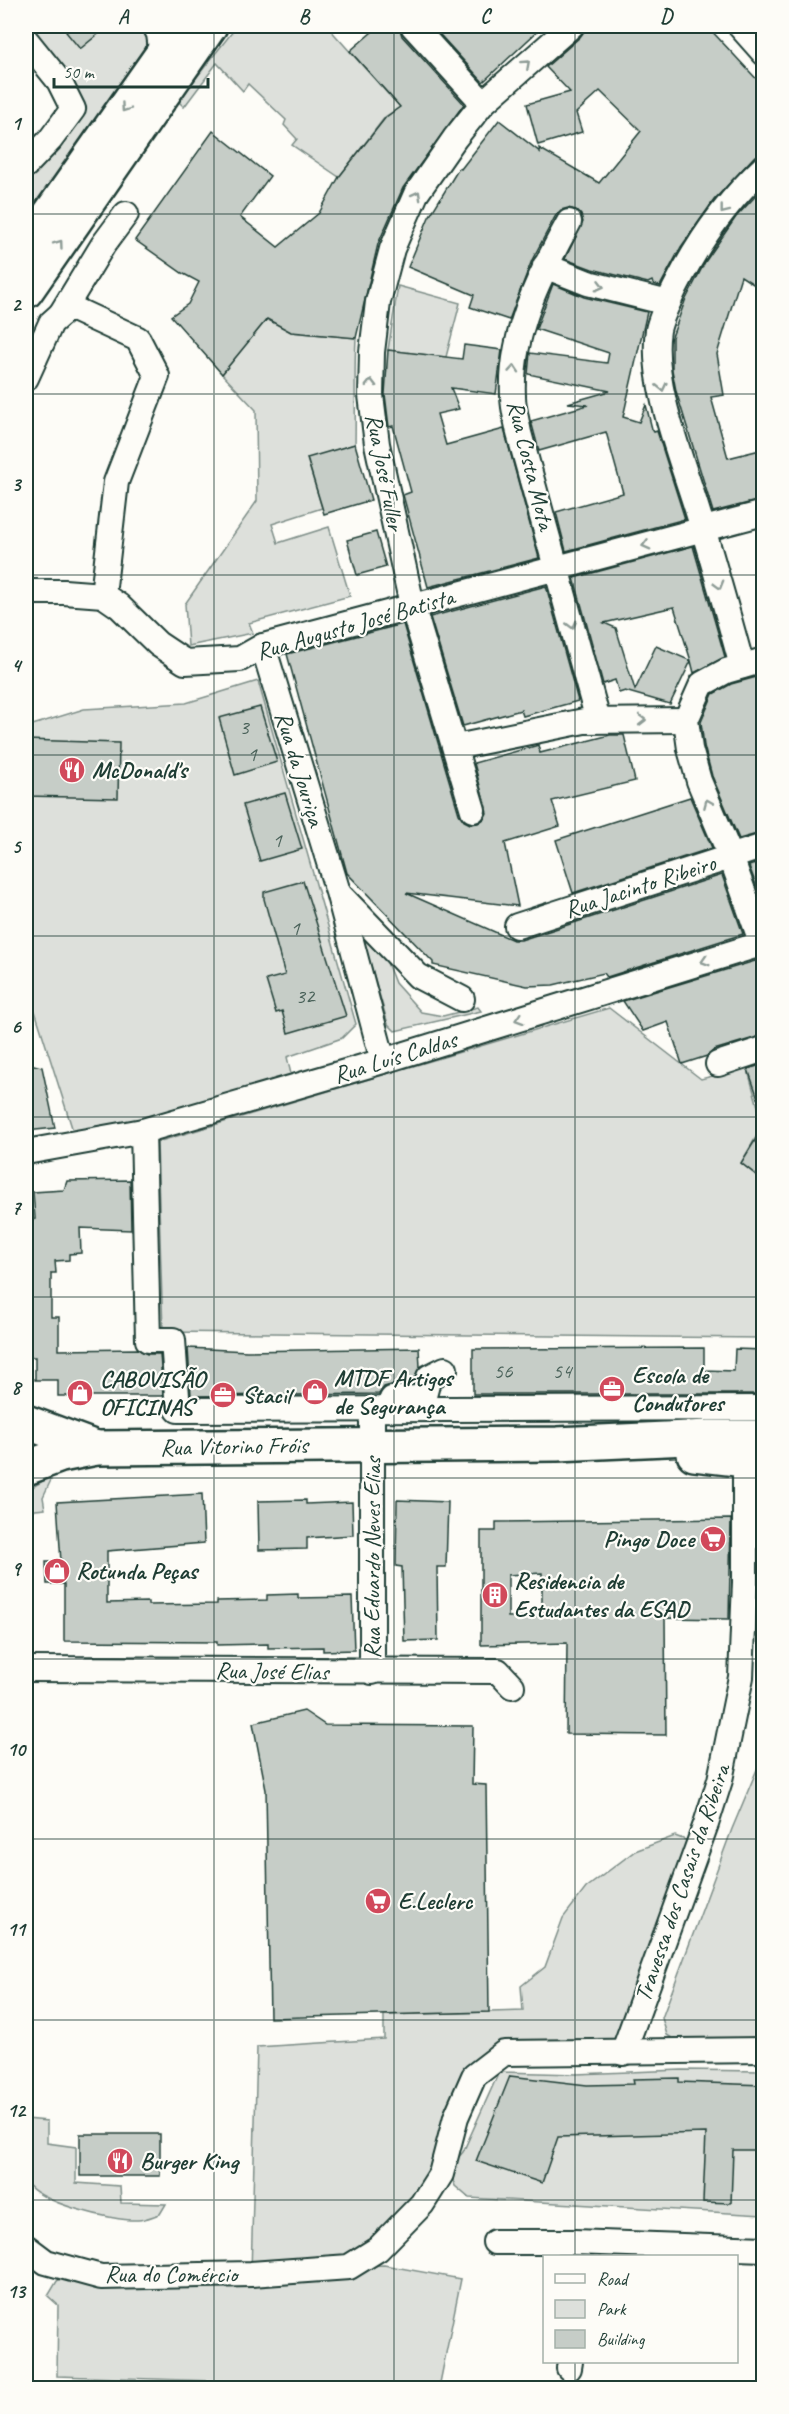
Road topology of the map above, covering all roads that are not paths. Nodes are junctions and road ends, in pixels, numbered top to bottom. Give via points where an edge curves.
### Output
1 (40, 26) edge
2 (182, 26) edge
3 (210, 26) edge
4 (413, 26) edge
5 (571, 26) edge
6 (740, 26) edge
7 (26, 34) edge
8 (26, 40) edge
9 (158, 41) edge
10 (764, 52) edge
11 (483, 103) junction
12 (26, 165) edge
13 (764, 167) edge
14 (126, 214) dead end
15 (568, 222) dead end
16 (26, 248) edge
17 (545, 266) junction
18 (26, 291) edge
19 (668, 303) junction
20 (65, 311) junction
21 (26, 378) edge
22 (764, 513) edge
23 (703, 529) junction
24 (557, 569) junction
25 (26, 592) edge
26 (102, 595) junction
27 (412, 605) junction
28 (263, 646) junction
29 (753, 663) edge
30 (598, 720) junction
31 (686, 720) junction
32 (456, 747) junction
33 (473, 810) dead end
34 (764, 846) edge
35 (731, 857) junction
36 (338, 892) junction
37 (517, 926) dead end
38 (763, 946) edge
39 (462, 999) dead end
40 (764, 1049) edge
41 (383, 1061) junction
42 (718, 1064) dead end
43 (143, 1131) junction
44 (26, 1152) edge
45 (445, 1369) dead end
46 (711, 1394) dead end
47 (482, 1399) dead end
48 (186, 1405) junction
49 (764, 1408) edge
50 (372, 1411) junction
51 (26, 1422) edge
52 (372, 1444) junction
53 (96, 1448) junction
54 (754, 1448) edge
55 (26, 1468) edge
56 (754, 1582) edge
57 (26, 1669) edge
58 (372, 1672) junction
59 (512, 1686) dead end
60 (764, 2050) edge
61 (623, 2053) junction
62 (495, 2242) dead end
63 (26, 2247) edge
64 (573, 2249) edge
65 (764, 2249) edge

1 - 7 street
2 - 9 main road
18 -> 3 main road
4 - 11 street
11 -> 5 street, Rua José Fuller
6 - 10 street
8 - 12 street via 59,81 73,109
9 -> 16 main road
27 -> 11 street, Rua José Fuller via 379,453 371,395 378,302 392,249 416,194
13 -> 19 street via 738,191 708,229
14 - 20 street
15 - 17 street, Rua Costa Mota
17 -> 19 street via 588,283
24 -> 17 street, Rua Costa Mota via 519,433 513,397 521,327
19 -> 23 street via 658,330 657,366
20 - 21 street via 51,323
20 - 26 street via 138,339 157,376 116,482
22 - 23 street, Rua Augusto José Batista
23 -> 24 street, Rua Augusto José Batista
23 -> 29 street
24 - 27 street, Rua Augusto José Batista
24 -> 30 street, Rua Costa Mota
25 - 26 street
26 - 28 street, Rua Augusto José Batista via 185,663 240,659
27 - 28 street, Rua Augusto José Batista
27 - 32 street, Rua José Fuller
28 - 36 street, Rua da Jouriça
29 - 31 street via 702,684
30 -> 31 street
30 - 32 street
35 -> 31 street via 699,781
32 - 33 street, Rua José Fuller
34 - 35 street, Rua Jacinto Ribeiro
35 - 37 street, Rua Jacinto Ribeiro
35 - 38 street
36 - 39 street, Rua da Jouriça via 418,976
36 - 41 street, Rua da Jouriça
38 -> 41 street, Rua Luís Caldas
40 - 42 street
41 - 43 street, Rua Luís Caldas
43 - 44 street, Rua Luís Caldas
43 - 48 street via 148,1340 173,1340
45 - 48 street via 429,1377 424,1396 416,1398
46 - 47 street
48 - 50 street, Rua Vitorino Fróis
49 - 50 street, Rua Vitorino Fróis
50 - 52 street
51 - 53 main road, Rua Vitorino Fróis
52 - 53 main road, Rua Vitorino Fróis
52 - 54 main road, Rua Vitorino Fróis
52 - 58 street, Rua Eduardo Neves Elias
53 - 55 main road, Rua Vitorino Fróis
54 - 56 street, Travessa dos Casais da Ribeira
56 - 61 street, Travessa dos Casais da Ribeira via 741,1677 720,1780
57 - 58 street, Rua José Elias
58 - 59 street, Rua José Elias via 498,1671
60 - 61 street
61 - 63 street, Rua do Comércio via 504,2053 474,2076 456,2117 441,2174 422,2204 378,2250 349,2267 251,2274 101,2277 46,2262
62 - 64 street
64 - 65 street

